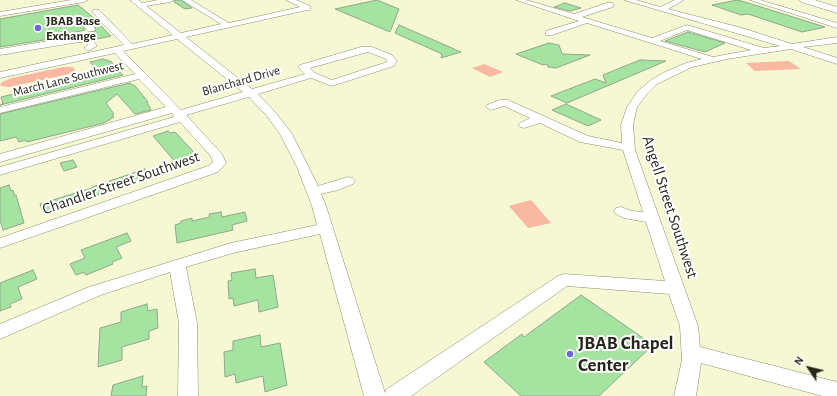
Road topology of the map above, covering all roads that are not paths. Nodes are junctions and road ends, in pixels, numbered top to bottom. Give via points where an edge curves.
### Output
1 (84, 0) edge
2 (170, 0) edge
3 (186, 0) edge
4 (290, 0) edge
5 (516, 0) edge
6 (628, 0) edge
7 (682, 0) edge
8 (753, 0) edge
9 (801, 1) edge
10 (533, 2) edge
11 (138, 3) edge
12 (610, 6) dead end
13 (661, 9) junction
14 (837, 10) edge
15 (96, 12) dead end
16 (0, 14) edge
17 (837, 16) edge
18 (574, 17) junction
19 (104, 20) junction
20 (253, 20) junction
21 (587, 21) junction
22 (229, 26) junction
23 (837, 26) edge
24 (263, 28) dead end
25 (91, 30) dead end
26 (549, 33) dead end
27 (180, 36) junction
28 (837, 40) edge
29 (652, 41) junction
30 (790, 46) junction
31 (132, 47) junction
32 (87, 50) junction
33 (117, 50) junction
34 (764, 50) junction
35 (0, 52) edge
36 (711, 59) junction
37 (837, 61) edge
38 (0, 75) edge
39 (142, 75) junction
40 (312, 75) junction
41 (332, 83) junction
42 (348, 90) dead end
43 (250, 93) junction
44 (491, 107) dead end
45 (519, 109) junction
46 (0, 110) edge
47 (177, 114) junction
48 (506, 115) dead end
49 (539, 118) junction
50 (524, 125) dead end
51 (589, 140) junction
52 (628, 146) junction
53 (581, 151) dead end
54 (0, 158) edge
55 (0, 171) edge
56 (348, 181) dead end
57 (313, 191) junction
58 (621, 211) dead end
59 (653, 218) junction
60 (325, 228) junction
61 (0, 243) edge
62 (177, 264) junction
63 (677, 288) junction
64 (0, 332) edge
65 (691, 352) junction
66 (837, 390) edge
67 (188, 396) edge
68 (376, 396) edge
69 (394, 396) edge
70 (685, 396) edge

1 - 16 street
2 - 11 street
3 - 22 street
4 - 20 street via 307,8
5 - 10 street
6 - 13 street
7 - 13 street
8 - 23 street
9 - 14 highway
9 - 17 street
10 - 18 street
11 - 27 street
12 - 18 street
13 - 30 street
15 - 19 street
18 - 21 street
19 - 25 street via 90,23 88,26
19 - 31 street
20 - 22 street
20 - 24 street
21 - 26 street
21 - 29 street
22 - 27 street
27 - 31 street
27 - 43 street
28 - 30 street, Angell Street Southwest
29 - 34 street via 687,27
29 - 36 street
30 - 34 street, Angell Street Southwest
30 - 37 street
31 - 33 street
32 - 33 street
32 - 35 street via 93,46 88,40 79,38
32 - 38 street
33 - 39 street, Chandler Street Southwest
34 - 36 street, Angell Street Southwest
36 - 52 street, Angell Street Southwest via 668,74 642,93 628,119
39 - 46 street, March Lane Southwest
39 - 47 street, Chandler Street Southwest
40 - 41 street
40 - 41 street via 303,66 361,50 377,51 392,61 388,66
40 - 43 street, Blanchard Drive
41 - 42 street
43 - 47 street, Blanchard Drive
43 - 57 street via 286,134
44 - 45 street via 504,102
45 - 48 street
45 - 49 street
47 - 54 street
47 - 55 street
47 - 61 street, Chandler Street Southwest via 216,154 220,163 213,169
49 - 50 street
49 - 51 street
51 - 52 street
51 - 53 street
52 - 59 street, Angell Street Southwest
56 - 57 street
57 - 60 street
58 - 59 street via 629,215
59 - 63 street, Angell Street Southwest
60 - 62 street via 231,248
60 - 68 street
62 - 64 street via 96,291
62 - 67 street via 188,323
63 - 65 street, Angell Street Southwest via 689,326
63 - 69 street via 564,280
65 - 66 street
65 - 70 street, Angell Street Southwest via 691,372

